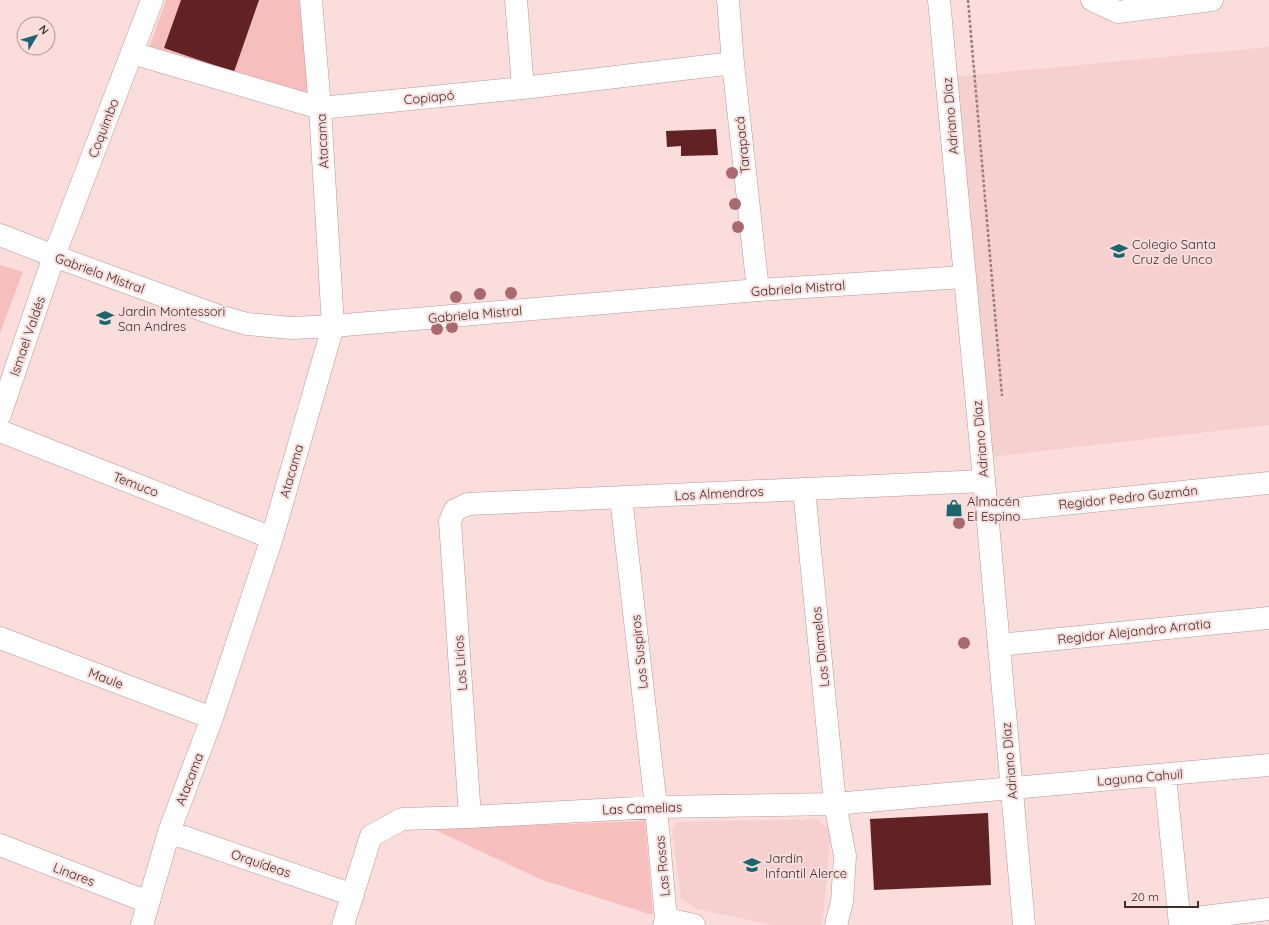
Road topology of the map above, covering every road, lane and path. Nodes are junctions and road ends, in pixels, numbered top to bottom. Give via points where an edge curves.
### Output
1 (152, 0) edge
2 (311, 0) edge
3 (516, 0) edge
4 (728, 0) edge
5 (939, 0) edge
6 (968, 0) edge
7 (1092, 0) edge
8 (1212, 0) edge
9 (132, 53) junction
10 (733, 63) junction
11 (523, 88) junction
12 (320, 108) junction
13 (0, 235) edge
14 (54, 256) junction
15 (965, 277) junction
16 (758, 290) junction
17 (333, 326) junction
18 (1002, 399) dead end
19 (0, 415) edge
20 (0, 431) edge
21 (984, 481) junction
22 (1269, 483) edge
23 (804, 489) junction
24 (621, 497) junction
25 (456, 510) joint
26 (987, 512) junction
27 (272, 538) junction
28 (1269, 618) edge
29 (0, 638) edge
30 (999, 645) junction
31 (212, 718) junction
32 (1269, 765) edge
33 (1165, 775) junction
34 (1011, 789) junction
35 (835, 804) junction
36 (656, 807) junction
37 (470, 817) junction
38 (169, 832) junction
39 (0, 845) edge
40 (353, 894) junction
41 (148, 902) junction
42 (1269, 909) edge
43 (665, 922) edge
44 (1180, 923) edge
45 (142, 925) edge
46 (343, 925) edge
47 (694, 925) edge
48 (836, 925) edge
49 (1024, 925) edge

1 - 9 street, Coquimbo
2 - 12 street, Atacama
3 - 11 street
4 - 10 street, Tarapacá
5 - 15 street, Adriano Díaz
6 - 18 path
7 - 8 street via 1118,12
9 - 12 street, Copiapó
9 - 14 street, Coquimbo
10 - 11 street, Copiapó
10 - 16 street, Tarapacá
11 - 12 street, Copiapó
12 - 17 street, Atacama
13 - 14 street, Gabriela Mistral
14 - 17 street, Gabriela Mistral via 247,324 292,328
14 - 19 street, Ismael Valdés
15 - 16 street, Gabriela Mistral
15 - 21 street, Adriano Díaz
16 - 17 street, Gabriela Mistral
17 - 27 street, Atacama
20 - 27 street, Temuco
21 - 23 street, Los Almendros
21 - 26 street, Adriano Díaz
22 - 26 street, Regidor Pedro Guzmán
23 - 24 street, Los Almendros
23 - 35 street, Los Diamelos
24 - 25 street, Los Almendros via 468,504
24 - 36 street, Los Suspiros
25 - 37 street, Los Lirios via 450,521
26 - 30 street, Adriano Díaz
27 - 31 street, Atacama
28 - 30 street, Regidor Alejandro Arratia
29 - 31 street, Maule
30 - 34 street, Adriano Díaz
31 - 38 street, Atacama
32 - 33 street, Laguna Cahuil
33 - 34 street, Laguna Cahuil
33 - 44 street
34 - 35 street, Las Camelias
34 - 49 street, Adriano Díaz
35 - 36 street, Las Camelias
35 - 48 street, Los Diamelos via 845,856 842,902
36 - 37 street, Las Camelias
36 - 43 street, Las Rosas
37 - 40 street, Las Camelias via 402,819 370,836
38 - 40 street, Orquídeas
38 - 41 street, Atacama
39 - 41 street, Linares
40 - 46 street, Las Camelias
41 - 45 street, Atacama
42 - 44 street
43 - 47 street

